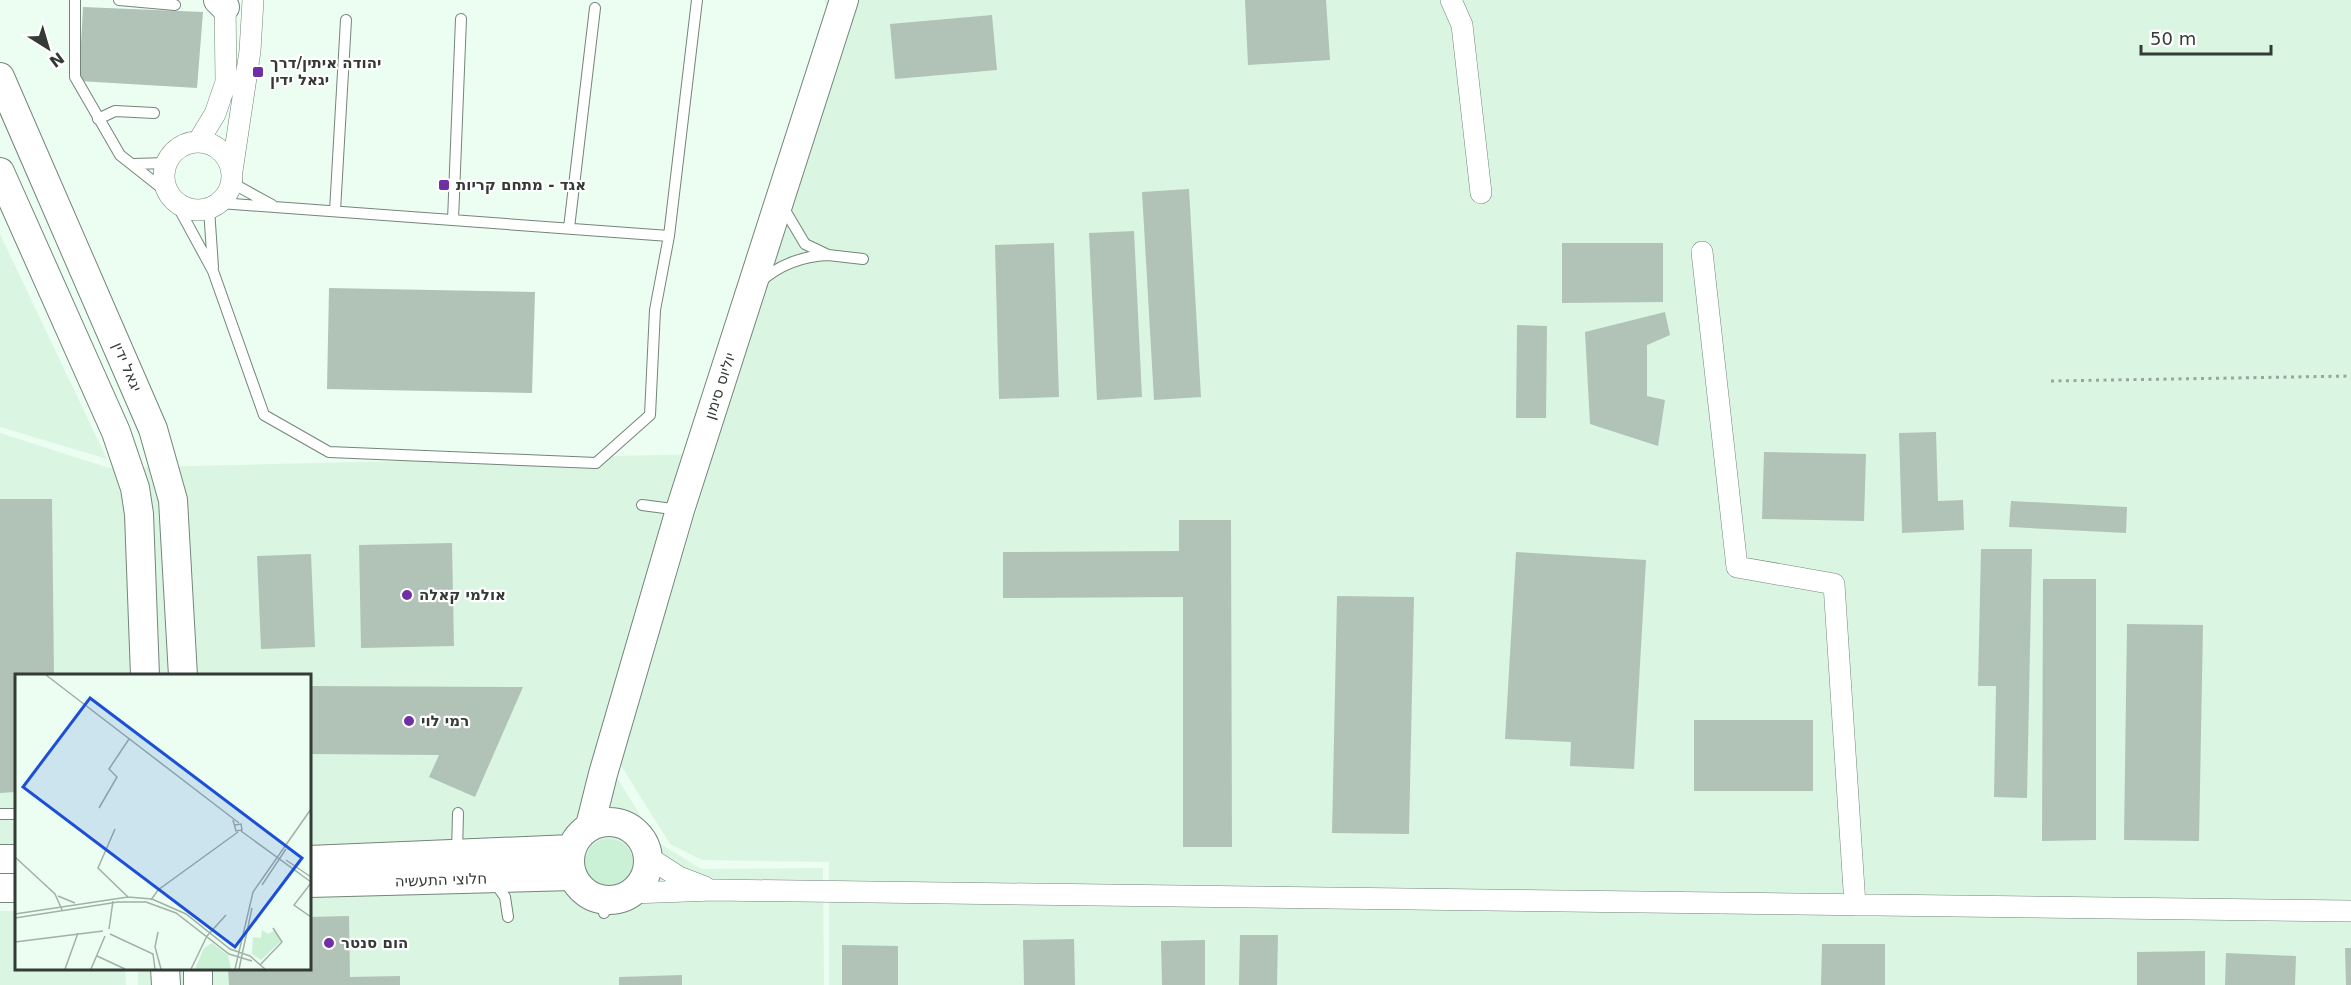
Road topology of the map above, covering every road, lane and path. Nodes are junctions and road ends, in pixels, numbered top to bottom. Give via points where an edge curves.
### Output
1 (75, 0) edge
2 (118, 0) edge
3 (253, 0) edge
4 (697, 0) edge
5 (844, 0) edge
6 (1451, 0) edge
7 (223, 2) edge
8 (174, 4) dead end
9 (595, 8) dead end
10 (461, 19) dead end
11 (346, 20) dead end
12 (0, 76) edge
13 (154, 113) dead end
14 (99, 119) junction
15 (198, 142) junction
16 (167, 163) junction
17 (132, 164) junction
18 (0, 172) edge
19 (232, 177) junction
20 (1481, 193) dead end
21 (172, 198) junction
22 (780, 200) junction
23 (215, 206) junction
24 (275, 206) junction
25 (335, 211) junction
26 (453, 220) junction
27 (569, 228) junction
28 (669, 236) junction
29 (1702, 252) dead end
30 (828, 255) junction
31 (863, 259) dead end
32 (213, 271) junction
33 (750, 294) junction
34 (2351, 376) edge
35 (2051, 381) dead end
36 (642, 505) dead end
37 (680, 510) junction
38 (145, 674) edge
39 (183, 674) edge
40 (603, 774) junction
41 (458, 813) dead end
42 (591, 826) junction
43 (626, 826) junction
44 (457, 856) junction
45 (648, 857) junction
46 (310, 860) edge
47 (572, 863) junction
48 (480, 879) junction
49 (310, 883) edge
50 (714, 890) junction
51 (613, 902) junction
52 (1855, 905) junction
53 (2351, 911) edge
54 (508, 917) dead end

1 - 14 lane via 75,77
2 - 8 lane
3 - 19 street via 250,51
4 - 28 lane
5 - 22 street, יוליוס סימון
6 - 20 street via 1462,25
7 - 15 street via 226,82 215,114
9 - 27 lane
10 - 26 lane
11 - 25 lane
12 - 39 street, יגאל ידין via 164,461 173,500
13 - 14 lane via 115,111
14 - 17 lane via 120,155
15 - 16 street via 176,150
15 - 19 street via 224,153
16 - 17 lane
16 - 21 street via 164,182
17 - 21 lane
18 - 38 street via 116,432 135,488
19 - 23 street
19 - 24 lane
21 - 23 street via 186,208
21 - 32 lane
22 - 30 lane via 805,244
22 - 33 street, יוליוס סימון
23 - 24 lane
23 - 32 lane
24 - 25 lane
25 - 26 lane
26 - 27 lane
27 - 28 lane
28 - 32 lane via 656,310 650,415 596,463 329,452 264,415
29 - 52 street via 1737,567 1834,584
30 - 31 lane
30 - 33 lane via 800,259 780,268
33 - 37 street, יוליוס סימון
34 - 35 path
36 - 37 lane
37 - 40 street, יוליוס סימון
40 - 42 street, יוליוס סימון
40 - 43 street via 608,797
41 - 44 lane
42 - 43 street via 614,822
42 - 47 street via 582,832
43 - 45 street via 641,839
44 - 46 street, חלוצי התעשיה
44 - 47 street, חלוצי התעשיה
45 - 50 street via 679,877
45 - 51 street via 644,879
47 - 48 street, חלוצי התעשיה
47 - 51 street via 585,892
48 - 49 street, חלוצי התעשיה
48 - 54 lane via 501,888
50 - 51 street
50 - 52 street
52 - 53 street

